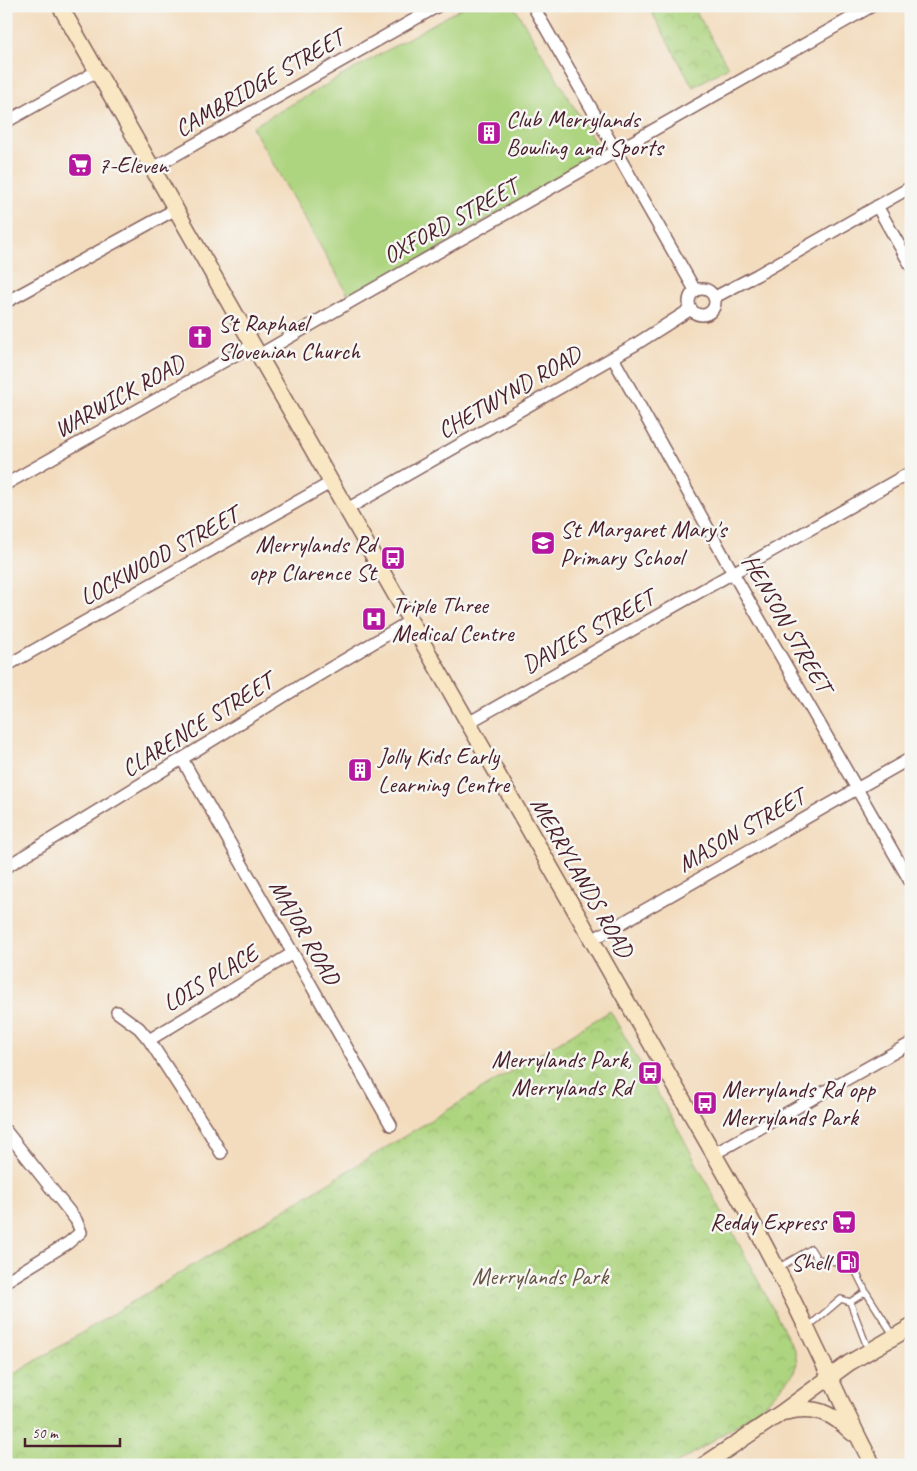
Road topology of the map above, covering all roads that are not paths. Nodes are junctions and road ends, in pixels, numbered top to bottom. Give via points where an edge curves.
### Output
1 (60, 6) edge
2 (438, 6) edge
3 (533, 6) edge
4 (872, 6) edge
5 (97, 71) junction
6 (6, 122) edge
7 (616, 151) junction
8 (153, 168) junction
9 (911, 187) edge
10 (877, 206) junction
11 (176, 209) junction
12 (911, 266) edge
13 (696, 290) junction
14 (715, 297) junction
15 (6, 302) edge
16 (691, 309) junction
17 (256, 350) junction
18 (613, 358) junction
19 (911, 472) edge
20 (332, 482) junction
21 (6, 484) edge
22 (347, 508) junction
23 (733, 573) junction
24 (410, 621) junction
25 (6, 666) edge
26 (468, 723) junction
27 (911, 758) edge
28 (182, 759) junction
29 (856, 789) junction
30 (6, 867) edge
31 (911, 883) edge
32 (592, 940) junction
33 (293, 953) junction
34 (117, 1012) dead end
35 (149, 1040) junction
36 (911, 1043) edge
37 (391, 1125) dead end
38 (6, 1131) edge
39 (221, 1153) dead end
40 (714, 1154) junction
41 (776, 1269) junction
42 (6, 1281) edge
43 (866, 1292) junction
44 (850, 1302) junction
45 (911, 1326) edge
46 (806, 1328) junction
47 (894, 1336) junction
48 (869, 1352) junction
49 (830, 1377) junction
50 (781, 1413) junction
51 (859, 1440) junction
52 (704, 1465) edge
53 (873, 1465) edge

1 - 5 main road, MERRYLANDS ROAD
2 - 8 street, CAMBRIDGE STREET
3 - 7 street
4 - 7 street, OXFORD STREET
5 - 6 street
5 - 8 main road, MERRYLANDS ROAD
7 - 13 street
7 - 17 street, OXFORD STREET
8 - 11 main road, MERRYLANDS ROAD
9 - 10 street
10 - 12 street
10 - 14 street
11 - 15 street
11 - 17 main road, MERRYLANDS ROAD
13 - 14 street via 707,290
13 - 16 street via 689,301
14 - 16 street via 713,310 706,315
16 - 18 street, CHETWYND ROAD
17 - 20 main road, MERRYLANDS ROAD
17 - 21 street, WARWICK ROAD
18 - 22 street, CHETWYND ROAD
18 - 23 street, HENSON STREET
19 - 23 street, DAVIES STREET
20 - 22 main road, MERRYLANDS ROAD
20 - 25 street, LOCKWOOD STREET
22 - 24 main road, MERRYLANDS ROAD
23 - 26 street, DAVIES STREET
23 - 29 street, HENSON STREET
24 - 26 main road, MERRYLANDS ROAD
24 - 28 street, CLARENCE STREET
26 - 32 main road, MERRYLANDS ROAD
27 - 29 street, MASON STREET
28 - 30 street, CLARENCE STREET
28 - 33 street, MAJOR ROAD
29 - 31 street, HENSON STREET
29 - 32 street, MASON STREET
32 - 40 main road, MERRYLANDS ROAD
33 - 35 street, LOIS PLACE
33 - 37 street, MAJOR ROAD
34 - 35 street, LOIS PLACE
35 - 39 street, LOIS PLACE
36 - 40 street
38 - 42 street via 76,1220 81,1232
40 - 41 main road, MERRYLANDS ROAD
41 - 43 lane via 811,1249 817,1259 852,1264
41 - 46 main road, MERRYLANDS ROAD
43 - 44 lane
43 - 47 lane
44 - 46 lane via 841,1299
44 - 48 lane
45 - 47 main road
46 - 49 main road, MERRYLANDS ROAD
47 - 48 main road
48 - 49 main road
49 - 50 main road
49 - 51 main road, MERRYLANDS ROAD
50 - 51 main road via 801,1409 823,1412
50 - 52 main road
51 - 53 main road, MERRYLANDS ROAD

